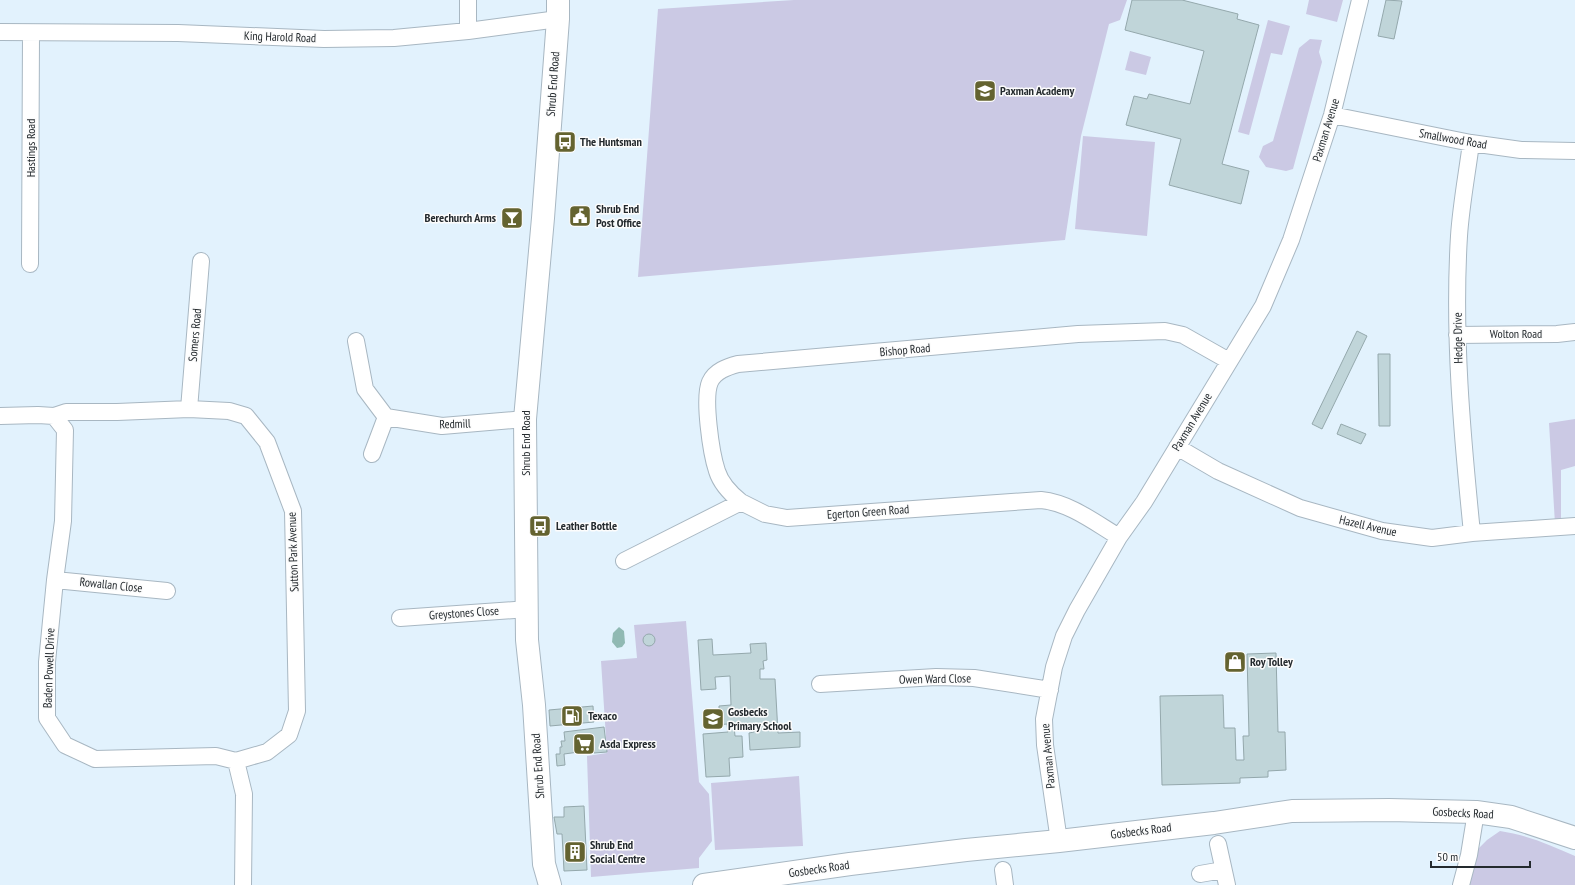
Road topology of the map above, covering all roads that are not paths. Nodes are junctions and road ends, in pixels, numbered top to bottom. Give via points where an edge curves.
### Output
1 (468, 0) edge
2 (1360, 0) edge
3 (558, 9) edge
4 (468, 31) junction
5 (0, 32) edge
6 (31, 33) junction
7 (1332, 115) junction
8 (1471, 143) junction
9 (1575, 151) edge
10 (201, 261) dead end
11 (30, 264) dead end
12 (1575, 332) edge
13 (1457, 335) junction
14 (356, 341) dead end
15 (1229, 361) junction
16 (189, 409) junction
17 (0, 416) edge
18 (54, 416) junction
19 (386, 417) junction
20 (525, 419) junction
21 (1177, 447) junction
22 (372, 454) dead end
23 (741, 502) junction
24 (1575, 526) edge
25 (1472, 533) junction
26 (1119, 537) junction
27 (624, 561) dead end
28 (55, 580) junction
29 (167, 591) dead end
30 (528, 609) junction
31 (400, 618) dead end
32 (820, 684) dead end
33 (1050, 690) junction
34 (236, 761) junction
35 (1476, 812) junction
36 (1575, 838) edge
37 (1059, 841) junction
38 (1218, 844) dead end
39 (1200, 874) dead end
40 (1225, 877) edge
41 (243, 885) edge
42 (550, 885) edge
43 (704, 885) edge
44 (1461, 885) edge

1 - 4 street
2 - 7 street, Paxman Avenue
3 - 4 street, King Harold Road
3 - 20 street, Shrub End Road via 544,212
4 - 6 street, King Harold Road via 394,38 324,39 178,33
5 - 6 street, King Harold Road
6 - 11 street, Hastings Road
7 - 8 street, Smallwood Road
7 - 15 street, Paxman Avenue via 1291,240 1263,306
8 - 9 street, Smallwood Road via 1521,150
8 - 13 street, Hedge Drive via 1459,236
10 - 16 street, Somers Road
12 - 13 street, Wolton Road
13 - 25 street, Hedge Drive via 1463,447
14 - 19 street via 365,389
15 - 21 street, Paxman Avenue
15 - 23 street, Bishop Road via 1183,335 1165,331 1078,334 727,367 710,381 710,434 717,472 730,493
16 - 18 street, Sutton Park Avenue via 66,412
16 - 34 street, Sutton Park Avenue via 229,411 246,416 267,442 293,511 297,711 289,735 267,752
17 - 18 street
18 - 28 street, Baden Powell Drive via 65,430 63,521
19 - 20 street, Redmill via 442,426
19 - 22 street
20 - 30 street, Shrub End Road
21 - 25 street, Hazell Avenue via 1218,471 1300,508 1382,531 1432,538
21 - 26 street, Paxman Avenue via 1144,502
23 - 26 street, Egerton Green Road via 765,514 787,518 1055,501 1068,506
23 - 27 street
24 - 25 street, Hazell Avenue
26 - 33 street, Paxman Avenue via 1076,610 1064,636
28 - 29 street, Rowallan Close
28 - 34 street, Baden Powell Drive via 47,662 47,718 65,745 95,759 216,756
30 - 31 street, Greystones Close
30 - 42 street, Shrub End Road via 544,864
32 - 33 street, Owen Ward Close via 974,678
33 - 37 street, Paxman Avenue via 1044,719 1045,745
34 - 41 street via 244,794
35 - 36 street, Gosbecks Road via 1511,817
35 - 37 street, Gosbecks Road via 1292,811
35 - 44 street
37 - 43 street, Gosbecks Road via 850,864
38 - 40 street
39 - 40 street

